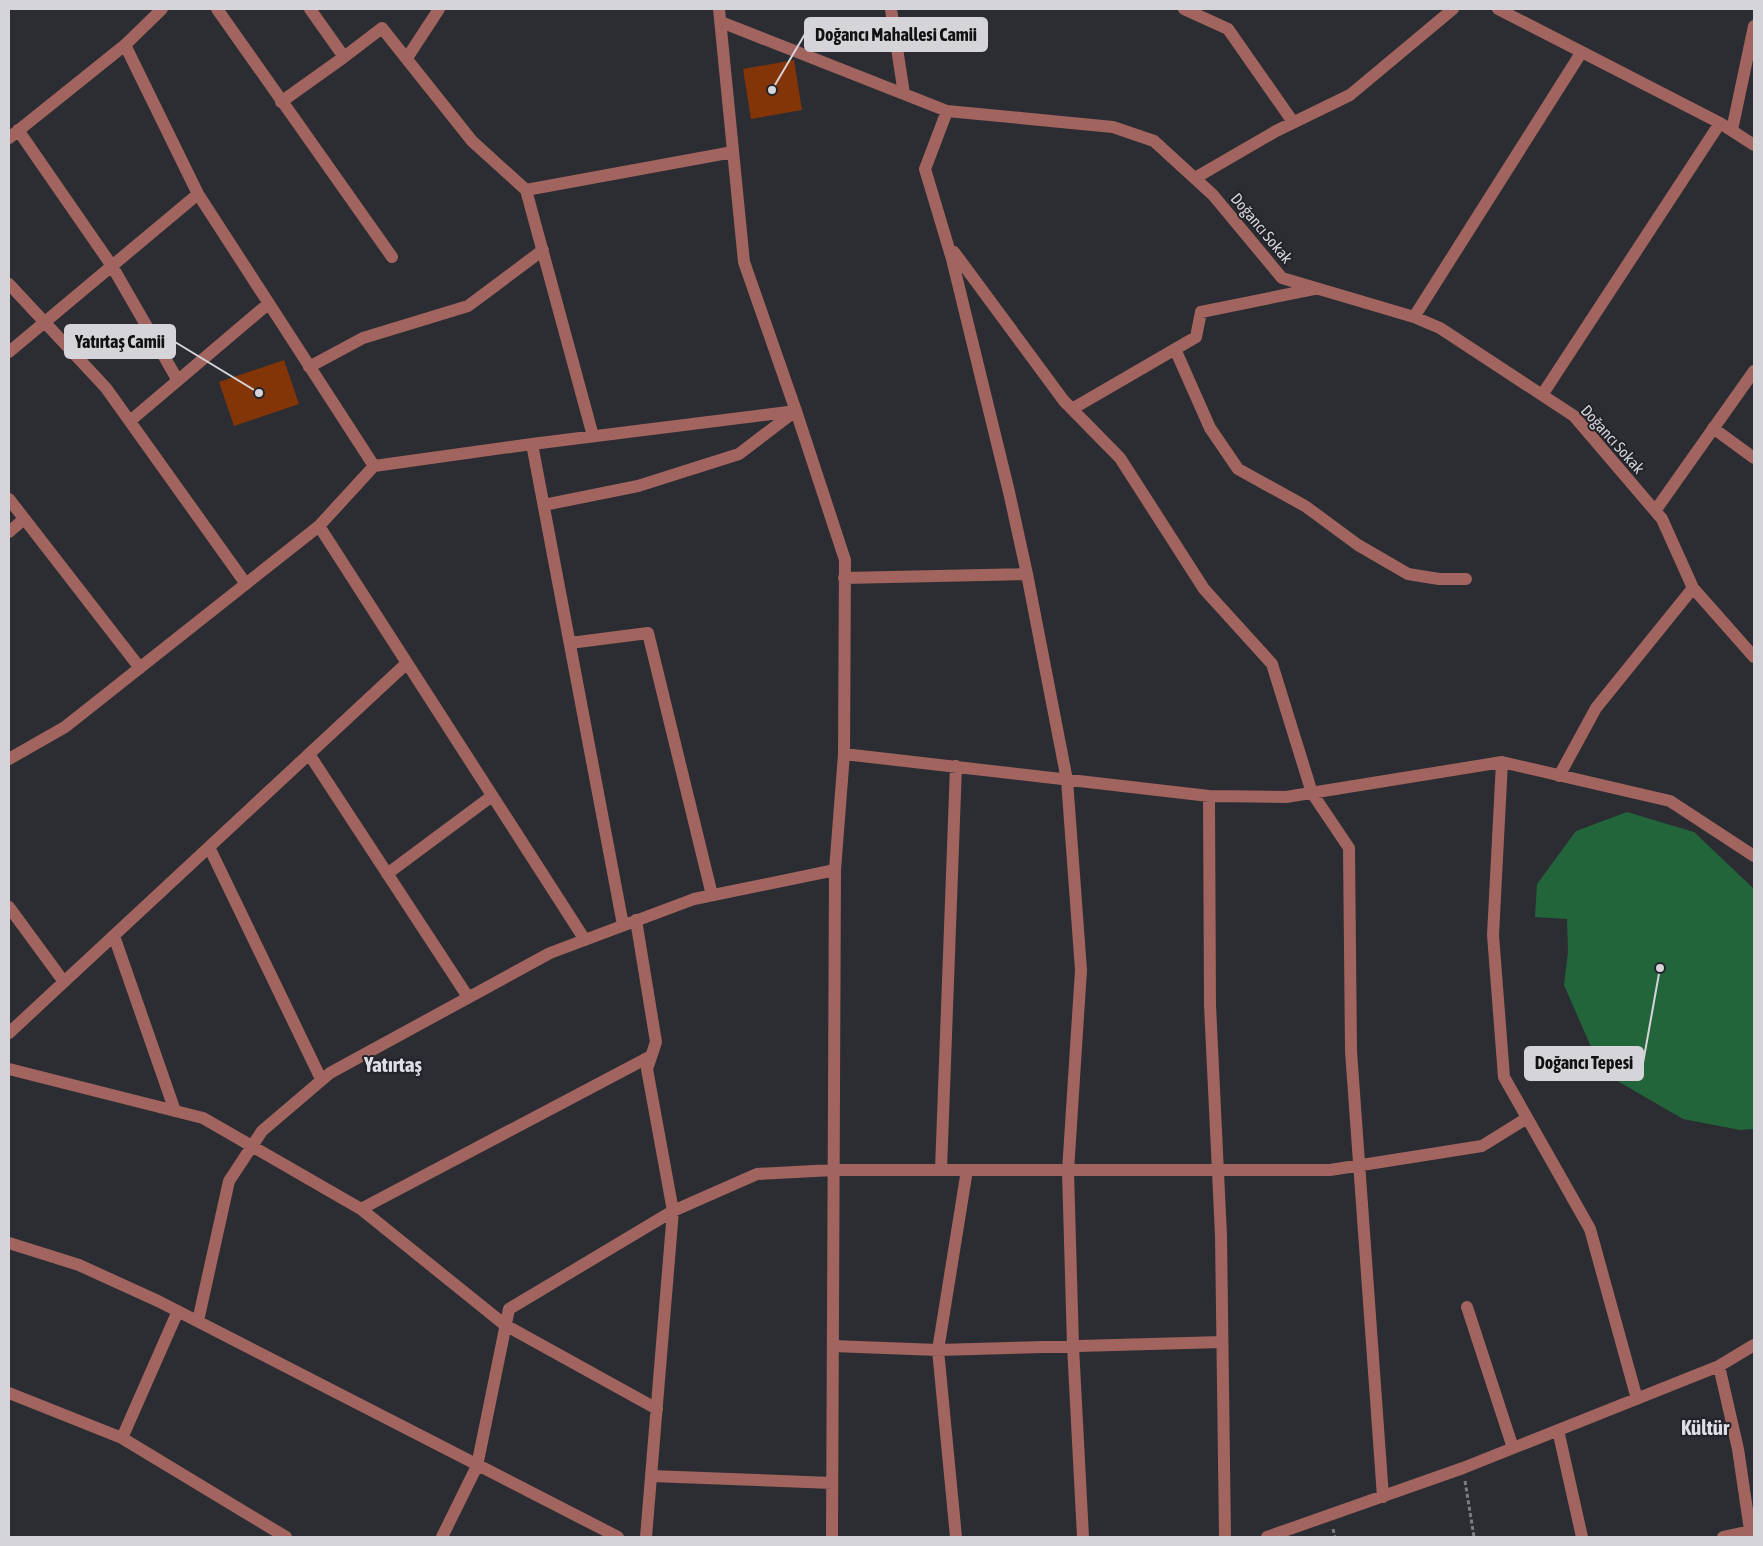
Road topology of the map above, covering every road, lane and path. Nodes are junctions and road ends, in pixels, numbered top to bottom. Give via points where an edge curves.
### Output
1 (162, 9) edge
2 (216, 9) edge
3 (310, 9) edge
4 (439, 9) edge
5 (719, 9) edge
6 (891, 9) edge
7 (1184, 9) edge
8 (1453, 9) edge
9 (1498, 9) edge
10 (721, 22) junction
11 (1754, 26) edge
12 (126, 45) junction
13 (1580, 53) junction
14 (344, 57) junction
15 (407, 58) junction
16 (904, 94) junction
17 (281, 102) junction
18 (947, 111) junction
19 (1293, 122) junction
20 (1720, 123) junction
21 (1732, 130) junction
22 (14, 134) edge
23 (1754, 144) edge
24 (733, 152) junction
25 (1195, 178) junction
26 (526, 190) junction
27 (198, 194) junction
28 (948, 244) junction
29 (542, 250) junction
30 (392, 257) dead end
31 (112, 266) junction
32 (9, 284) edge
33 (1317, 289) junction
34 (268, 304) junction
35 (1414, 317) junction
36 (44, 322) junction
37 (1175, 350) junction
38 (9, 352) edge
39 (309, 367) junction
40 (1754, 371) edge
41 (177, 379) junction
42 (1542, 395) junction
43 (1072, 409) junction
44 (796, 411) junction
45 (130, 421) junction
46 (1714, 428) junction
47 (593, 436) junction
48 (532, 444) junction
49 (1754, 458) edge
50 (374, 466) junction
51 (9, 499) edge
52 (544, 505) junction
53 (1655, 511) junction
54 (24, 519) junction
55 (319, 526) junction
56 (9, 532) edge
57 (1028, 574) junction
58 (844, 578) junction
59 (1466, 580) dead end
60 (246, 584) junction
61 (1693, 588) junction
62 (570, 643) junction
63 (1754, 657) edge
64 (407, 663) junction
65 (140, 668) junction
66 (309, 754) junction
67 (844, 754) junction
68 (9, 759) edge
69 (1502, 762) junction
70 (956, 766) junction
71 (1559, 776) junction
72 (1067, 780) junction
73 (1312, 793) junction
74 (492, 796) junction
75 (1209, 796) junction
76 (209, 847) junction
77 (1754, 856) edge
78 (835, 870) junction
79 (387, 874) junction
80 (712, 895) junction
81 (9, 909) edge
82 (636, 920) junction
83 (623, 925) junction
84 (114, 936) junction
85 (585, 940) junction
86 (64, 982) junction
87 (468, 997) junction
88 (9, 1033) edge
89 (651, 1056) junction
90 (9, 1069) edge
91 (321, 1079) junction
92 (175, 1111) junction
93 (1527, 1118) junction
94 (252, 1146) junction
95 (1360, 1166) junction
96 (833, 1170) junction
97 (941, 1170) junction
98 (967, 1170) junction
99 (1068, 1171) junction
100 (1217, 1171) junction
101 (361, 1209) junction
102 (673, 1211) junction
103 (9, 1243) edge
104 (1467, 1307) dead end
105 (178, 1311) junction
106 (198, 1321) junction
107 (505, 1324) junction
108 (1222, 1342) junction
109 (1754, 1345) edge
110 (833, 1346) junction
111 (1073, 1346) junction
112 (938, 1350) junction
113 (1719, 1366) junction
114 (9, 1393) edge
115 (1637, 1399) junction
116 (657, 1409) junction
117 (1558, 1430) junction
118 (122, 1438) junction
119 (1513, 1448) junction
120 (477, 1466) junction
121 (1463, 1468) junction
122 (651, 1476) junction
123 (832, 1483) junction
124 (1383, 1497) junction
125 (1750, 1534) edge
126 (286, 1537) edge
127 (442, 1537) edge
128 (618, 1537) edge
129 (646, 1537) edge
130 (832, 1537) edge
131 (956, 1537) edge
132 (1083, 1537) edge
133 (1225, 1537) edge
134 (1267, 1537) edge
135 (1474, 1537) edge
136 (1582, 1537) edge
137 (1723, 1537) edge

1 - 12 street
2 - 17 street
3 - 14 street
4 - 15 street
5 - 10 street
6 - 16 street
7 - 19 street via 1228,28
8 - 19 street via 1350,95
9 - 13 street
10 - 16 street, Doğancı Sokak
10 - 24 street
11 - 21 street
12 - 22 street
12 - 27 street
13 - 20 street
13 - 35 street
14 - 15 street via 382,28
14 - 17 street
15 - 26 street via 472,141
16 - 18 street, Doğancı Sokak
17 - 30 street
18 - 25 street, Doğancı Sokak via 1112,127 1154,141
18 - 28 street via 925,169
19 - 25 street
20 - 21 street
20 - 42 street
21 - 23 street
22 - 31 street
24 - 26 street
24 - 44 street via 744,262
25 - 33 street, Doğancı Sokak via 1282,278
26 - 29 street
27 - 31 street
27 - 34 street
28 - 43 street
28 - 57 street
29 - 39 street via 468,306 363,338
29 - 47 street
31 - 36 street
31 - 41 street
32 - 36 street
33 - 35 street, Doğancı Sokak
33 - 37 street via 1201,312 1196,337
34 - 39 street
34 - 41 street
35 - 42 street, Doğancı Sokak via 1440,328
36 - 38 street
36 - 45 street via 106,388
37 - 43 street
37 - 59 street via 1210,428 1238,469 1305,506 1358,545 1408,574 1439,580
39 - 50 street
40 - 46 street
41 - 45 street
42 - 53 street, Doğancı Sokak via 1574,416
43 - 73 street via 1120,458 1204,589 1272,664
44 - 47 street
44 - 52 street via 739,454 638,486
44 - 58 street via 845,560
45 - 60 street
46 - 49 street
46 - 53 street
47 - 48 street
48 - 50 street
48 - 52 street
50 - 55 street
51 - 54 street
52 - 62 street
53 - 61 street, Doğancı Sokak via 1662,519
54 - 56 street
54 - 65 street
55 - 60 street
55 - 64 street
57 - 58 street
57 - 72 street
58 - 67 street
60 - 65 street
61 - 63 street, Doğancı Sokak
61 - 71 street via 1596,708
62 - 80 street via 648,633
62 - 83 street
64 - 66 street
64 - 74 street
65 - 68 street via 65,727
66 - 76 street
66 - 79 street
67 - 70 street
67 - 78 street
69 - 71 street
69 - 73 street
69 - 93 street via 1494,936 1504,1077
70 - 72 street
70 - 97 street
71 - 77 street via 1670,801
72 - 75 street
72 - 99 street via 1081,970
73 - 75 street via 1286,797
73 - 95 street via 1349,848 1351,1051
74 - 79 street
74 - 85 street
75 - 100 street via 1210,1005
76 - 84 street
76 - 91 street
78 - 80 street
78 - 96 street
79 - 87 street
80 - 82 street
81 - 86 street
82 - 83 street
82 - 89 street via 656,1042
83 - 85 street
84 - 86 street
84 - 92 street
85 - 87 street via 550,953
86 - 88 street
87 - 91 street
89 - 101 street
89 - 102 street via 647,1070
90 - 92 street
91 - 94 street via 262,1131
92 - 94 street via 203,1118
93 - 95 street via 1482,1146
93 - 115 street via 1590,1229
94 - 101 street
94 - 106 street via 229,1181
95 - 100 street via 1330,1170
95 - 124 street
96 - 97 street
96 - 102 street via 757,1174
96 - 110 street
97 - 98 street
98 - 99 street
98 - 112 street
99 - 100 street
99 - 111 street
100 - 108 street
101 - 107 street
102 - 107 street via 509,1309
102 - 116 street
103 - 105 street via 78,1265
104 - 119 street
105 - 106 street
105 - 118 street
106 - 120 street
107 - 116 street
107 - 120 street
108 - 111 street
108 - 133 street
109 - 113 street
110 - 112 street
110 - 123 street
111 - 112 street
111 - 132 street
112 - 131 street
113 - 115 street
113 - 125 street via 1738,1449
114 - 118 street
115 - 117 street
116 - 122 street
117 - 119 street
117 - 136 street
118 - 126 street
119 - 121 street
120 - 127 street
120 - 128 street
121 - 124 street
121 - 135 path
122 - 123 street
122 - 129 street
123 - 130 street
124 - 134 street
125 - 137 street

